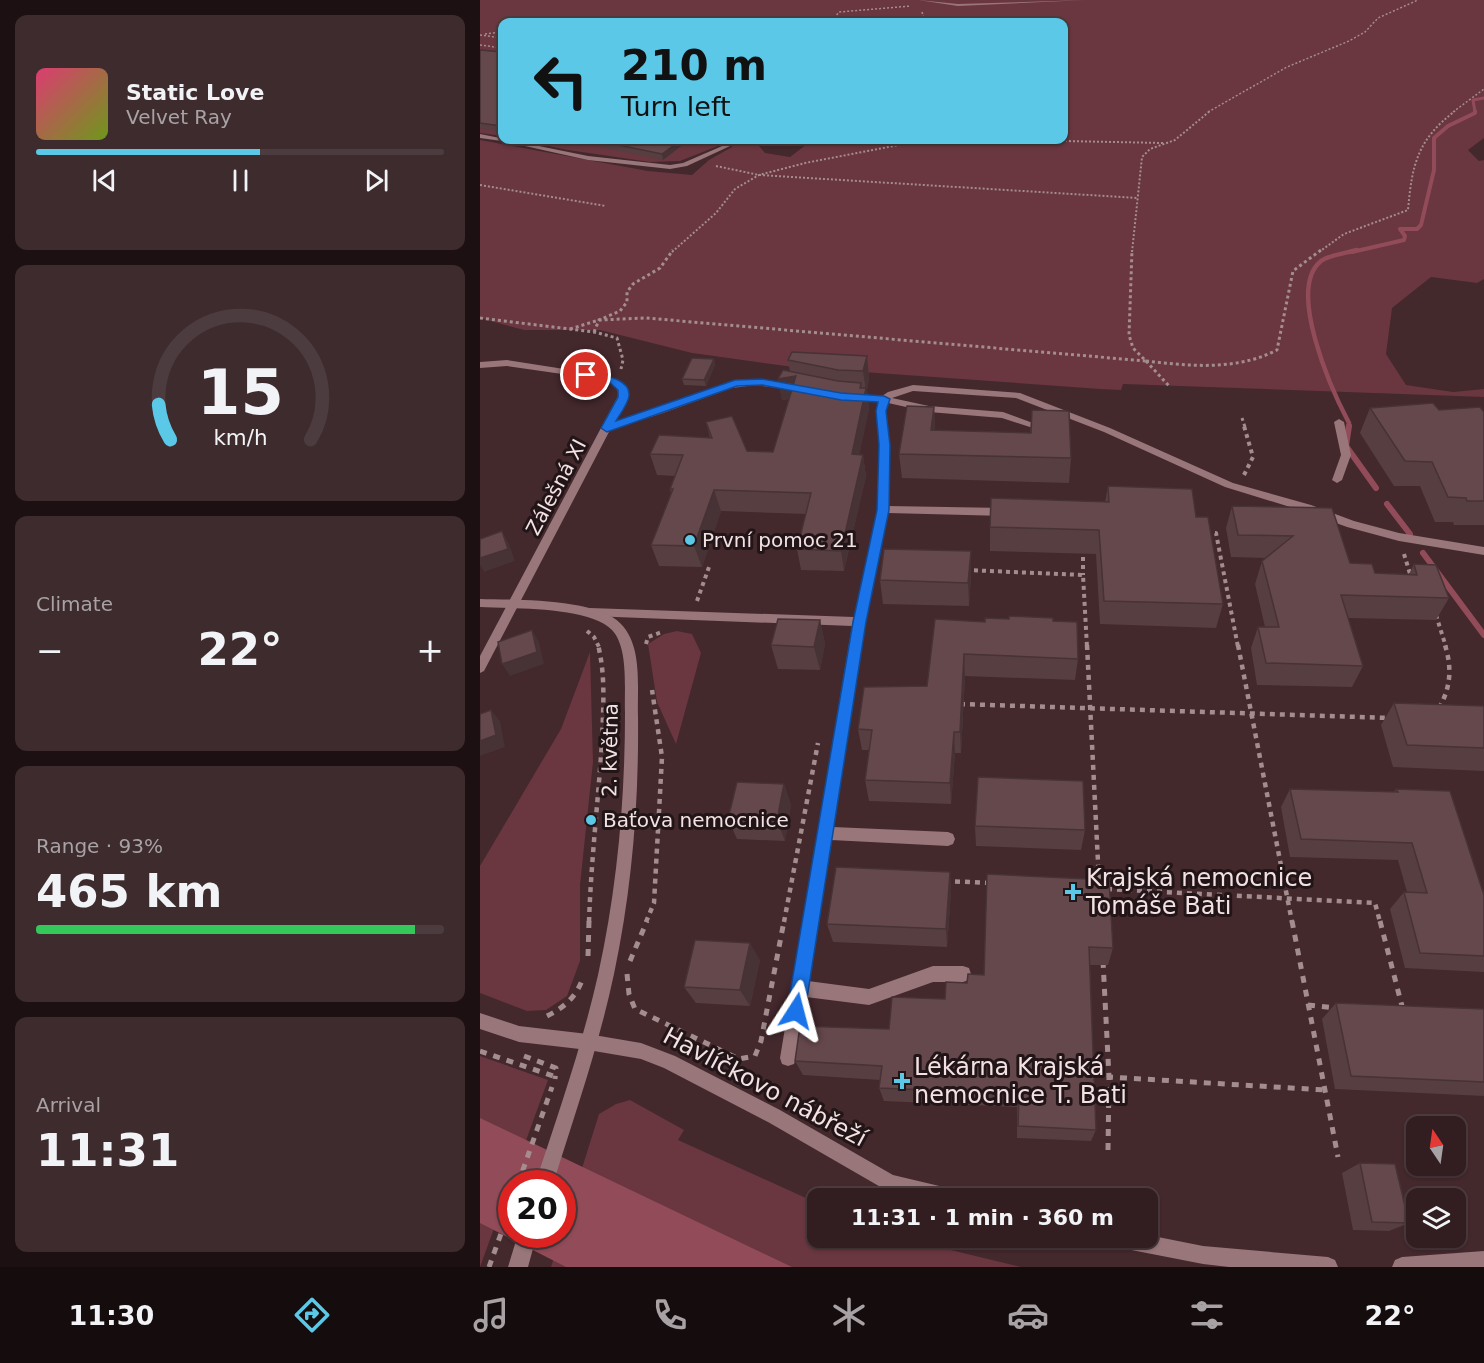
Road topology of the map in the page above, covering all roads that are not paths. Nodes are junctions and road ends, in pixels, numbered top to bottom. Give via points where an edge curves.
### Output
1 (1084, 0) edge
2 (920, 2) edge
3 (480, 136) edge
4 (498, 138) edge
5 (526, 144) edge
6 (730, 144) edge
7 (480, 365) edge
8 (792, 387) edge
9 (841, 396) edge
10 (884, 399) junction
11 (1339, 422) dead end
12 (1036, 426) edge
13 (607, 428) junction
14 (1337, 480) dead end
15 (883, 510) junction
16 (1014, 512) edge
17 (1484, 551) edge
18 (480, 603) edge
19 (514, 605) junction
20 (590, 612) junction
21 (859, 622) junction
22 (480, 668) edge
23 (825, 833) junction
24 (948, 839) dead end
25 (963, 974) dead end
26 (800, 988) junction
27 (480, 1021) edge
28 (588, 1042) junction
29 (788, 1058) dead end
30 (548, 1170) edge
31 (911, 1188) edge
32 (1158, 1246) edge
33 (524, 1248) edge
34 (1484, 1261) edge
35 (518, 1267) edge
36 (1328, 1267) edge
37 (1402, 1267) edge

1 - 2 street
3 - 4 street
5 - 6 street via 588,158 651,166 685,165
7 - 13 street, Zálešná XI via 507,363 606,378 619,384 624,397
8 - 13 street via 754,382 726,385
9 - 10 street
10 - 12 street via 929,409 1003,415
10 - 15 street
10 - 17 street via 913,388 1017,395 1229,485 1399,537
11 - 14 street via 1346,455
13 - 19 street, Zálešná XI
15 - 16 street
15 - 21 street
18 - 19 street, 2. května
19 - 20 street, 2. května
19 - 22 street, Zálešná XI
20 - 21 street
20 - 28 street, 2. května via 613,623 627,648 632,740 622,890
21 - 23 street
23 - 24 street
23 - 26 street
25 - 26 street via 933,974 869,997
26 - 29 street
27 - 28 street, Havlíčkovo nábřeží via 519,1034
28 - 30 street, 2. května
28 - 31 street, Havlíčkovo nábřeží via 627,1047 669,1062 774,1116 890,1183
32 - 36 street via 1203,1255
33 - 35 street
34 - 37 street

